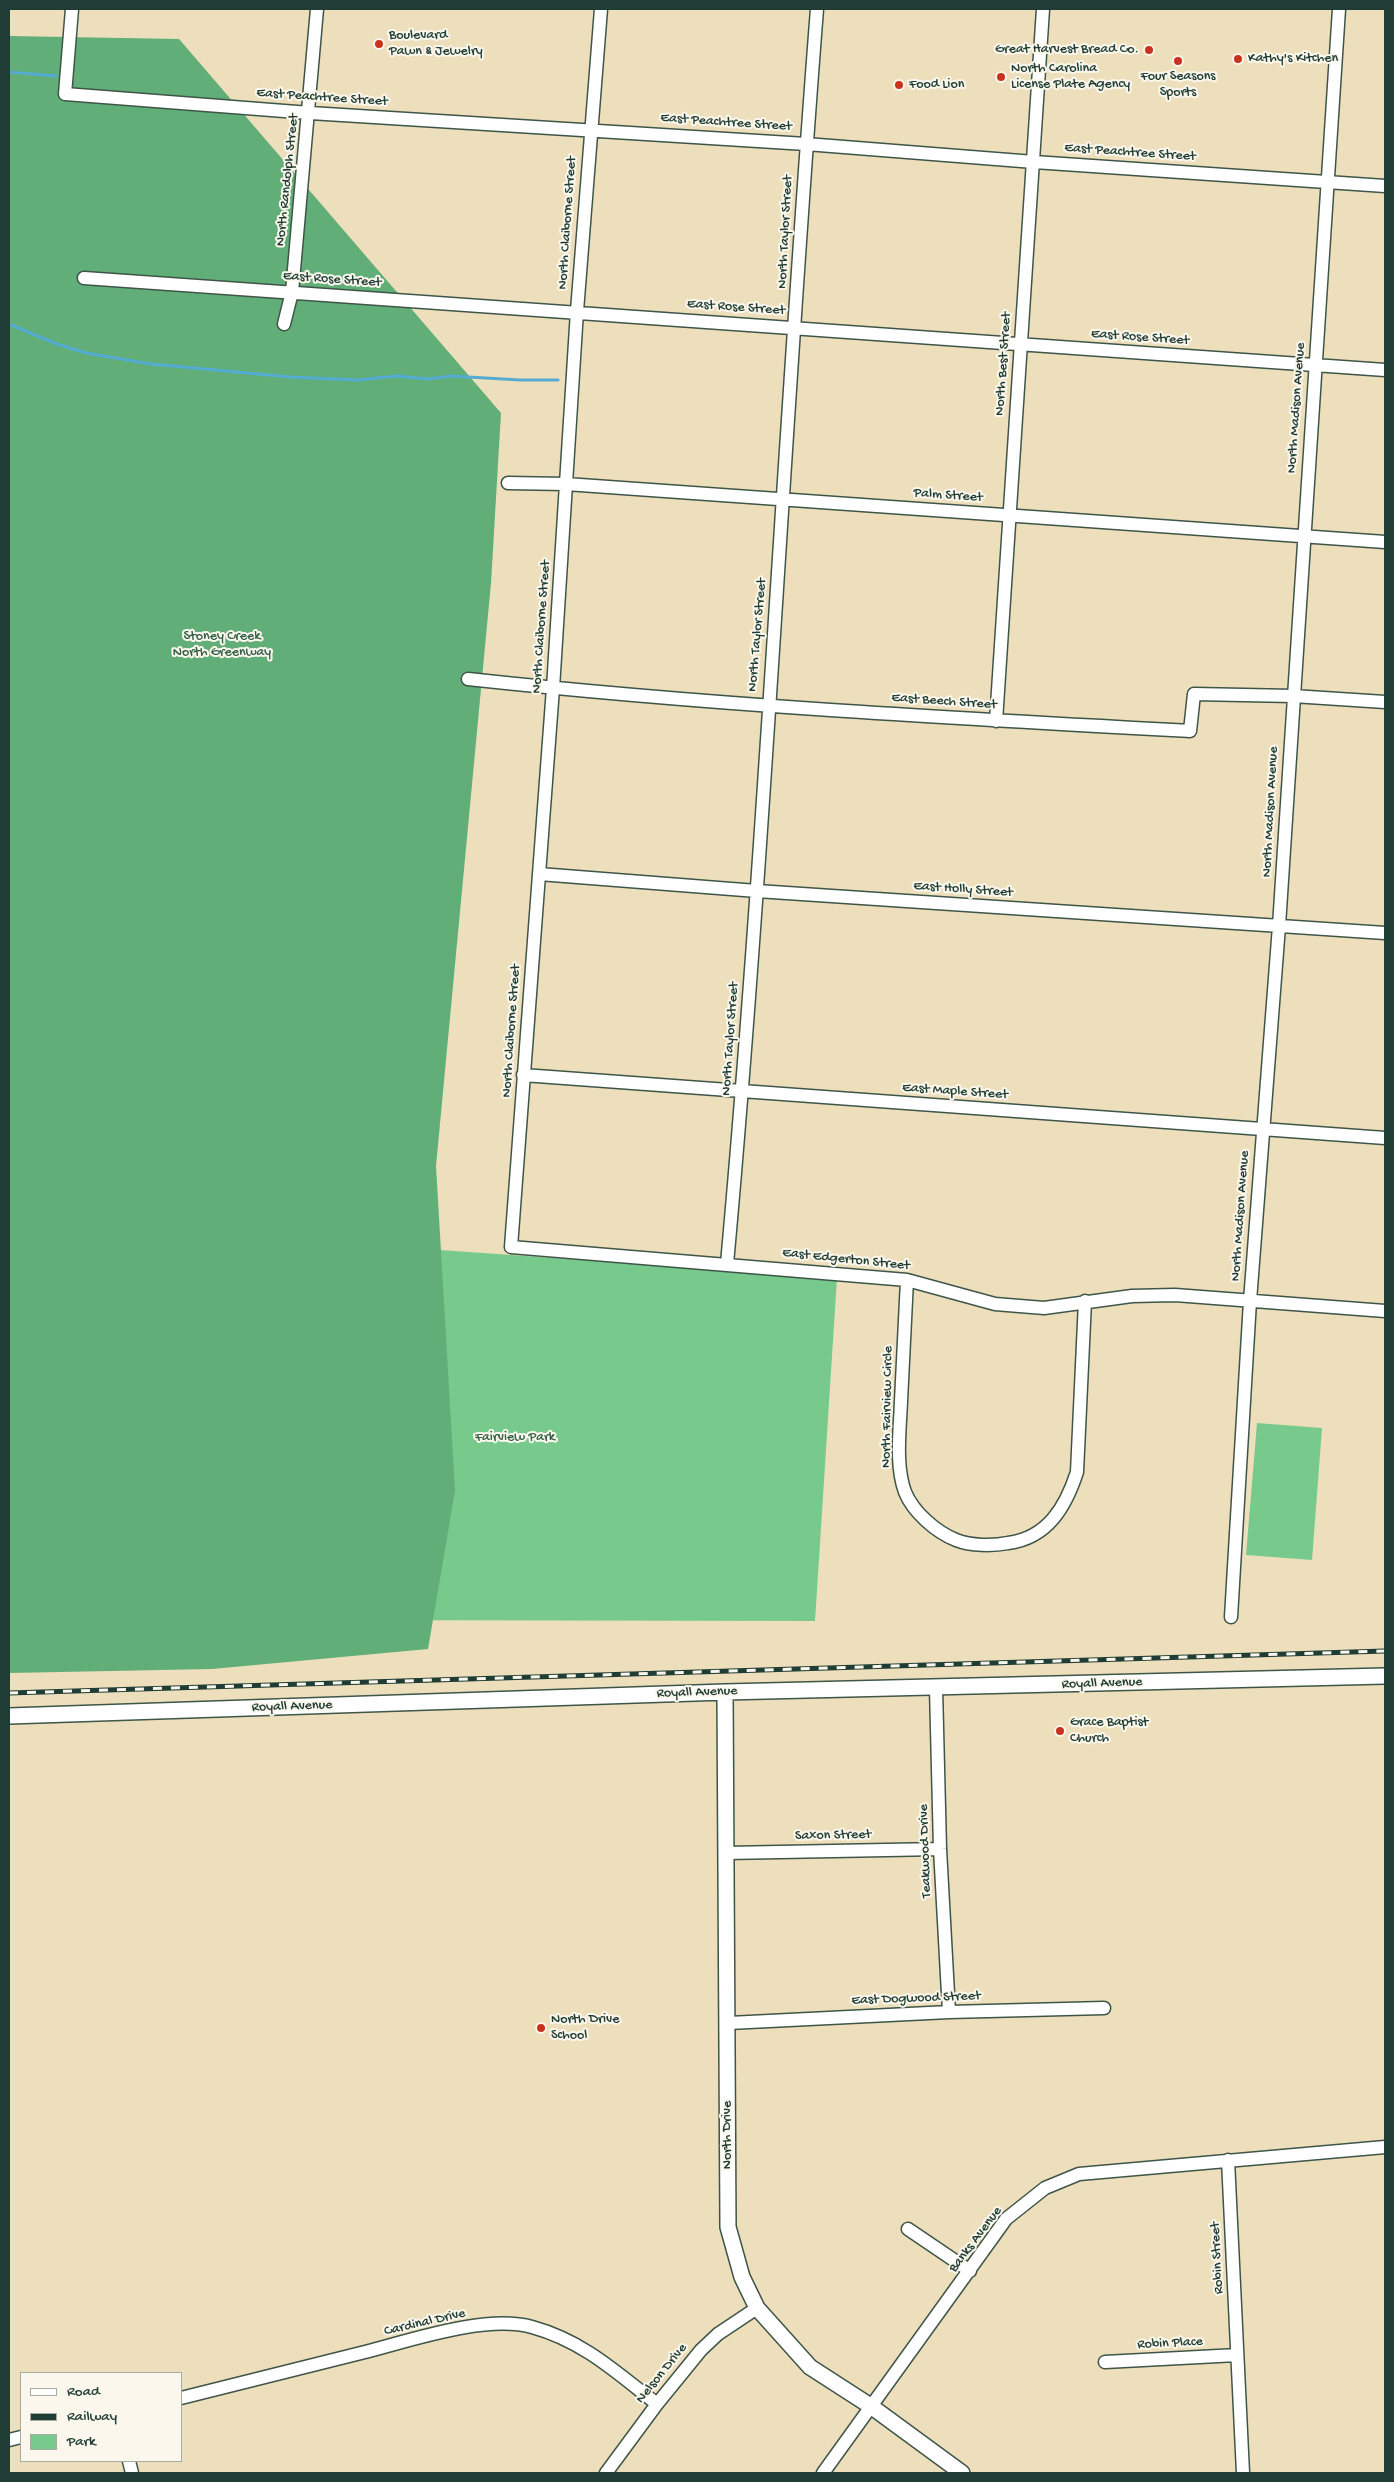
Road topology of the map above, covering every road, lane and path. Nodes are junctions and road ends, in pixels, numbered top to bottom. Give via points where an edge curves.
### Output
1 (72, 9) edge
2 (317, 9) edge
3 (600, 9) edge
4 (817, 9) edge
5 (1043, 9) edge
6 (1339, 9) edge
7 (310, 113) junction
8 (590, 129) junction
9 (806, 144) junction
10 (1034, 162) junction
11 (1328, 181) junction
12 (1385, 186) edge
13 (84, 278) dead end
14 (292, 292) junction
15 (577, 311) junction
16 (284, 324) dead end
17 (795, 327) junction
18 (1020, 344) junction
19 (1314, 365) junction
20 (1385, 370) edge
21 (508, 483) dead end
22 (566, 484) junction
23 (784, 500) junction
24 (1010, 516) junction
25 (1304, 536) junction
26 (1385, 542) edge
27 (468, 679) dead end
28 (553, 688) junction
29 (1293, 696) junction
30 (1385, 702) edge
31 (768, 704) junction
32 (996, 721) junction
33 (539, 874) junction
34 (757, 891) junction
35 (1279, 926) junction
36 (1385, 933) edge
37 (523, 1075) junction
38 (742, 1092) junction
39 (1262, 1130) junction
40 (1385, 1138) edge
41 (511, 1247) joint
42 (727, 1264) junction
43 (907, 1280) junction
44 (1086, 1301) junction
45 (1250, 1301) junction
46 (1385, 1311) edge
47 (1231, 1617) dead end
48 (1385, 1676) edge
49 (936, 1688) junction
50 (725, 1692) junction
51 (9, 1716) edge
52 (940, 1849) junction
53 (726, 1853) junction
54 (1104, 2008) dead end
55 (949, 2012) junction
56 (728, 2023) junction
57 (1385, 2147) edge
58 (1228, 2160) junction
59 (908, 2229) dead end
60 (970, 2271) junction
61 (757, 2308) junction
62 (1237, 2355) junction
63 (1105, 2362) dead end
64 (182, 2398) edge
65 (657, 2404) junction
66 (872, 2407) junction
67 (606, 2473) edge
68 (823, 2473) edge
69 (962, 2473) edge
70 (1243, 2473) edge

1 - 7 street, East Peachtree Street via 65,94
2 - 7 street, North Randolph Street
3 - 8 street, North Claiborne Street
4 - 9 street, North Taylor Street
5 - 10 street, North Best Street
6 - 11 street, North Madison Avenue
7 - 8 street, East Peachtree Street
7 - 14 street, North Randolph Street
8 - 9 street, East Peachtree Street
8 - 15 street, North Claiborne Street
9 - 10 street, East Peachtree Street
9 - 17 street, North Taylor Street
10 - 11 street, East Peachtree Street
10 - 18 street, North Best Street
11 - 12 street, East Peachtree Street
11 - 19 street, North Madison Avenue
13 - 14 street, East Rose Street
14 - 15 street, East Rose Street
14 - 16 street, North Randolph Street
15 - 17 street, East Rose Street
15 - 22 street, North Claiborne Street
17 - 18 street, East Rose Street
17 - 23 street, North Taylor Street
18 - 19 street, East Rose Street
18 - 24 street, North Best Street
19 - 20 street, East Rose Street
19 - 25 street, North Madison Avenue
21 - 22 street, Palm Street
22 - 23 street, Palm Street
22 - 28 street, North Claiborne Street
23 - 24 street, Palm Street
23 - 31 street, North Taylor Street
24 - 25 street, Palm Street
24 - 32 street, North Best Street
25 - 26 street, Palm Street
25 - 29 street, North Madison Avenue
27 - 28 street, East Beech Street
28 - 31 street, East Beech Street
28 - 33 street, North Claiborne Street
29 - 30 street, East Beech Street
29 - 32 street, East Beech Street via 1194,694 1190,731
29 - 35 street, North Madison Avenue
31 - 32 street, East Beech Street
31 - 34 street, North Taylor Street
33 - 34 street, East Holly Street
33 - 37 street, North Claiborne Street
34 - 35 street, East Holly Street
34 - 38 street, North Taylor Street
35 - 36 street, East Holly Street
35 - 39 street, North Madison Avenue
37 - 38 street, East Maple Street
37 - 41 street, North Claiborne Street
38 - 39 street, East Maple Street
38 - 42 street, North Taylor Street
39 - 40 street, East Maple Street
39 - 45 street, North Madison Avenue
41 - 42 street, East Edgerton Street
42 - 43 street, East Edgerton Street
43 - 44 street, East Edgerton Street via 996,1304 1044,1308
43 - 44 street, North Fairview Circle via 900,1420 904,1491 931,1525 956,1541 992,1546 1024,1541 1050,1522 1068,1499 1077,1472
44 - 45 street, East Edgerton Street via 1175,1295
45 - 46 street, East Edgerton Street
45 - 47 street, North Madison Avenue
48 - 49 street, Royall Avenue
49 - 50 street, Royall Avenue
49 - 52 street, Teakwood Drive
50 - 51 street, Royall Avenue
50 - 53 street, North Drive
52 - 53 street, Saxon Street
52 - 55 street, Teakwood Drive
53 - 56 street, North Drive
54 - 55 street, East Dogwood Street
55 - 56 street, East Dogwood Street
56 - 61 street, North Drive via 728,2227 742,2277
57 - 58 street, Banks Avenue
58 - 60 street, Banks Avenue via 1079,2174 1045,2188 1006,2220
58 - 62 street, Robin Street
59 - 60 street
60 - 66 street, Banks Avenue
61 - 65 street, Nelson Drive via 718,2334 701,2350
61 - 66 street, North Drive via 810,2367
62 - 63 street, Robin Place
62 - 70 street, Robin Street
64 - 65 street, Cardinal Drive via 456,2330 503,2324 530,2327 563,2337 593,2354
65 - 67 street, Nelson Drive
66 - 68 street, Banks Avenue
66 - 69 street, North Drive

